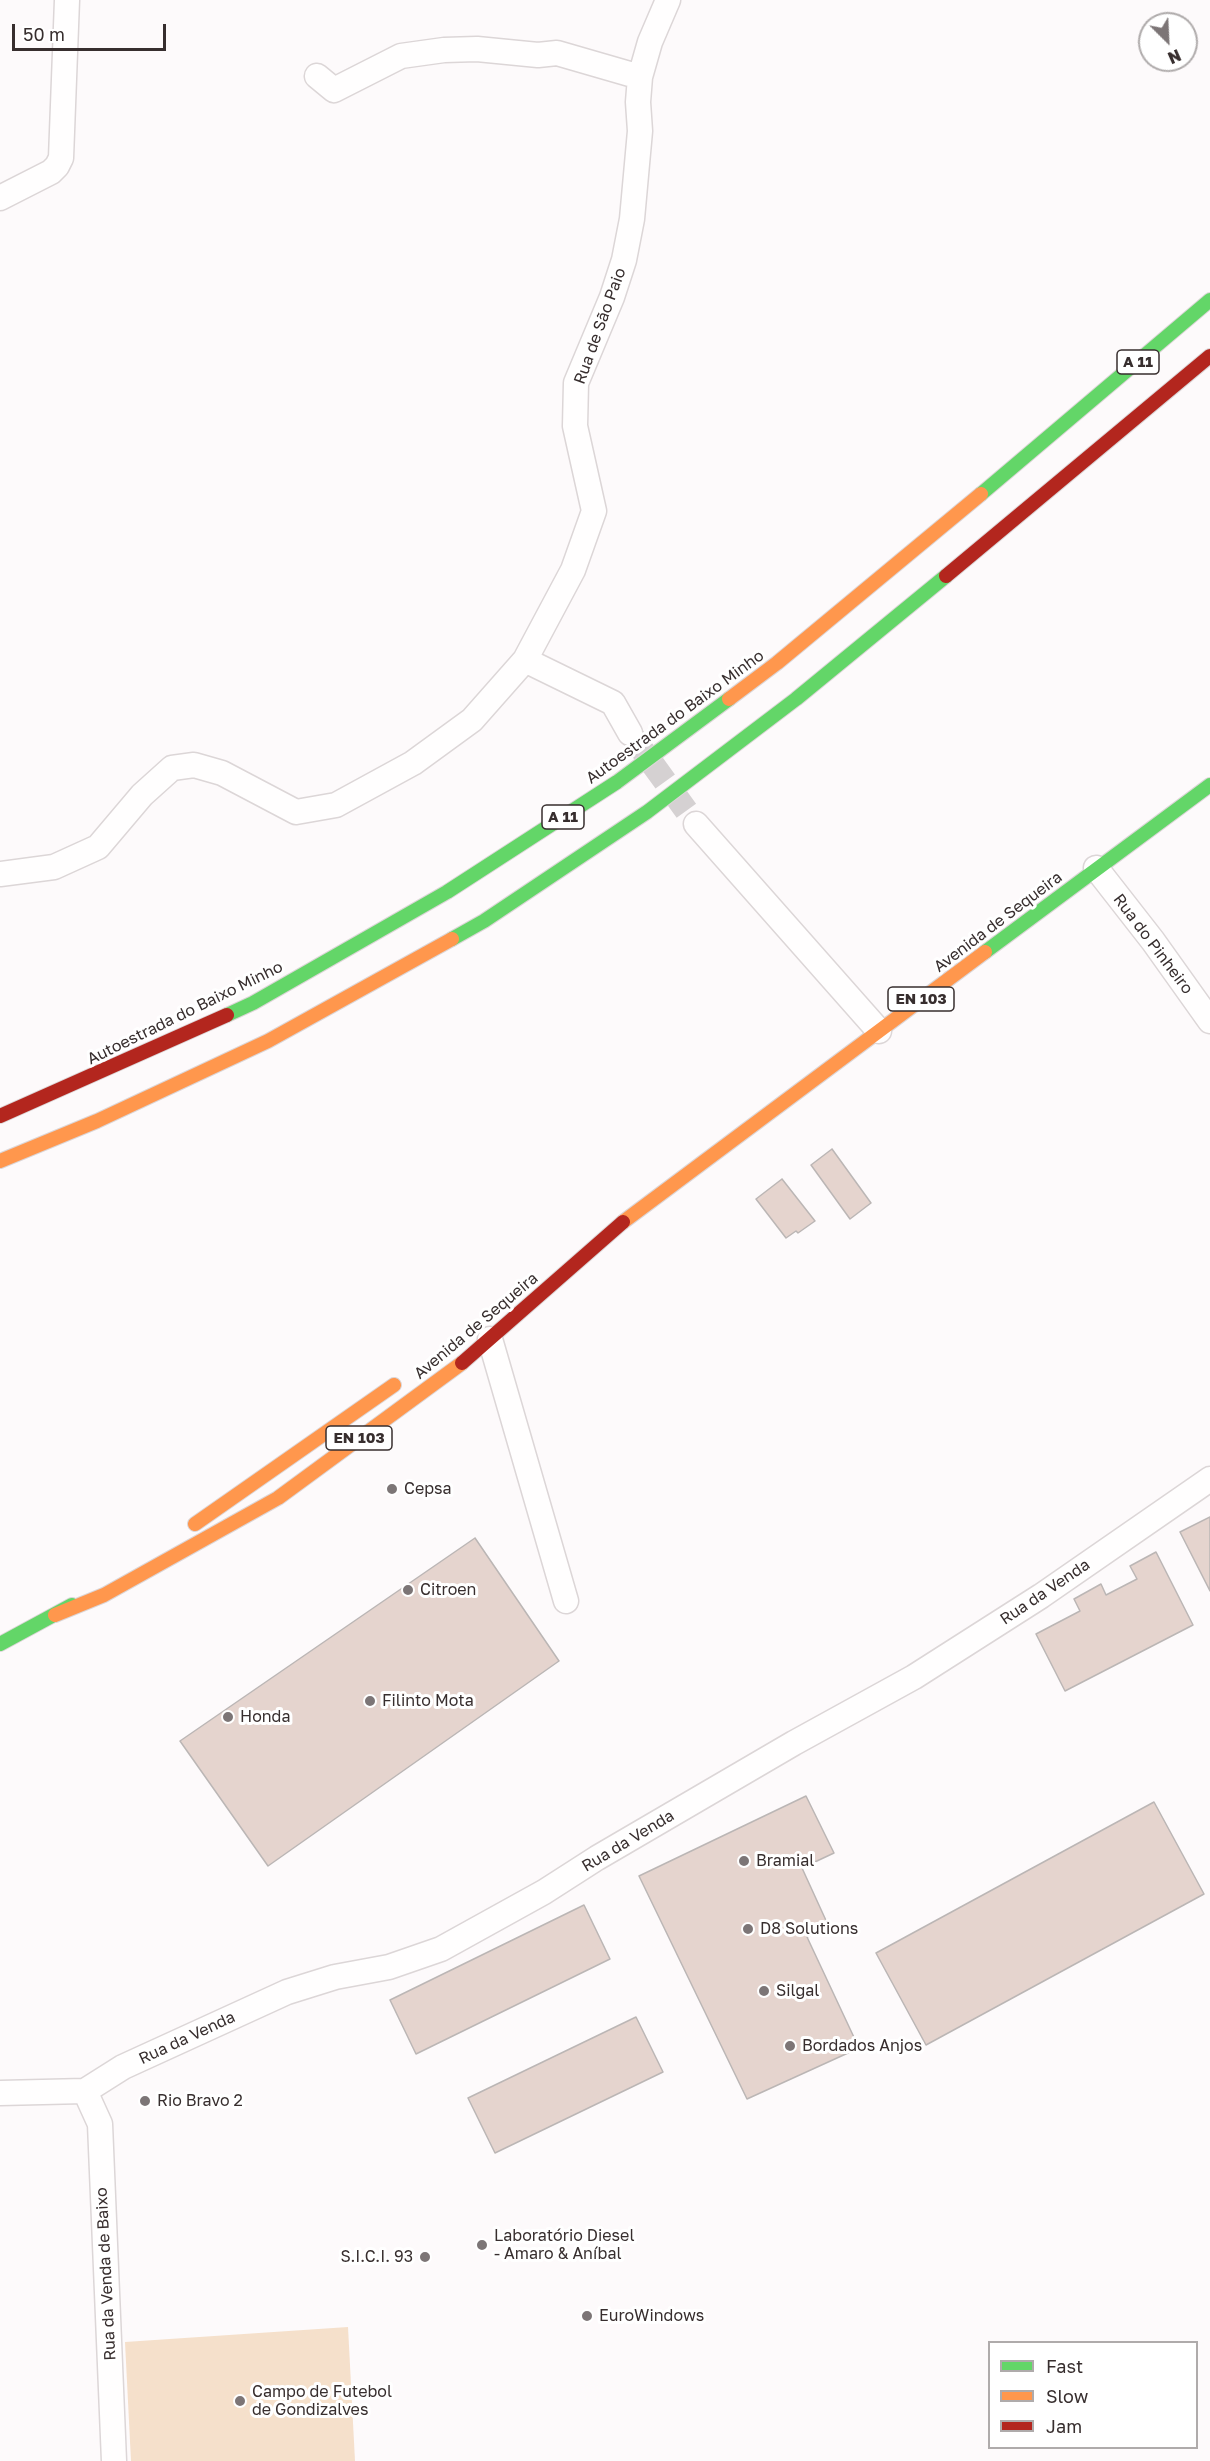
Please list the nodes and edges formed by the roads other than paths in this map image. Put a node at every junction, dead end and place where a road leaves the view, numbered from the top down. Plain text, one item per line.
1 (67, 0) edge
2 (668, 0) edge
3 (317, 76) dead end
4 (640, 77) junction
5 (0, 198) edge
6 (1210, 300) edge
7 (1210, 356) edge
8 (525, 660) junction
9 (630, 733) tunnel mouth
10 (1210, 785) edge
11 (696, 824) tunnel mouth
12 (1096, 868) junction
13 (0, 874) edge
14 (1210, 1021) edge
15 (879, 1031) junction
16 (0, 1116) edge
17 (0, 1161) edge
18 (632, 1214) junction
19 (545, 1272) dead end
20 (490, 1339) junction
21 (407, 1376) dead end
22 (1210, 1479) edge
23 (188, 1529) dead end
24 (160, 1548) dead end
25 (566, 1601) dead end
26 (55, 1615) junction
27 (0, 1644) edge
28 (85, 2091) junction
29 (0, 2093) edge
30 (114, 2461) edge

1 - 5 street
2 - 4 street, Rua de São Paio
3 - 4 street
4 - 8 street, Rua de São Paio
6 - 16 main road, Autoestrada do Baixo Minho / A 11
7 - 17 main road, A 11
8 - 9 street
8 - 13 street, Rua de São Paio
10 - 12 main road, Avenida de Sequeira / EN 103
11 - 15 street
12 - 14 street, Rua do Pinheiro
12 - 15 main road, Avenida de Sequeira / EN 103
15 - 18 main road, Avenida de Sequeira / EN 103
18 - 19 main road, Avenida de Sequeira / EN 103
18 - 20 main road, Avenida de Sequeira / EN 103
20 - 25 street
20 - 26 main road, Avenida de Sequeira / EN 103
21 - 23 main road, Avenida de Sequeira / EN 103
22 - 28 street, Rua da Venda
24 - 26 main road, Avenida de Sequeira / EN 103
26 - 27 main road, Avenida de Sequeira / EN 103
28 - 29 street
28 - 30 street, Rua da Venda de Baixo

